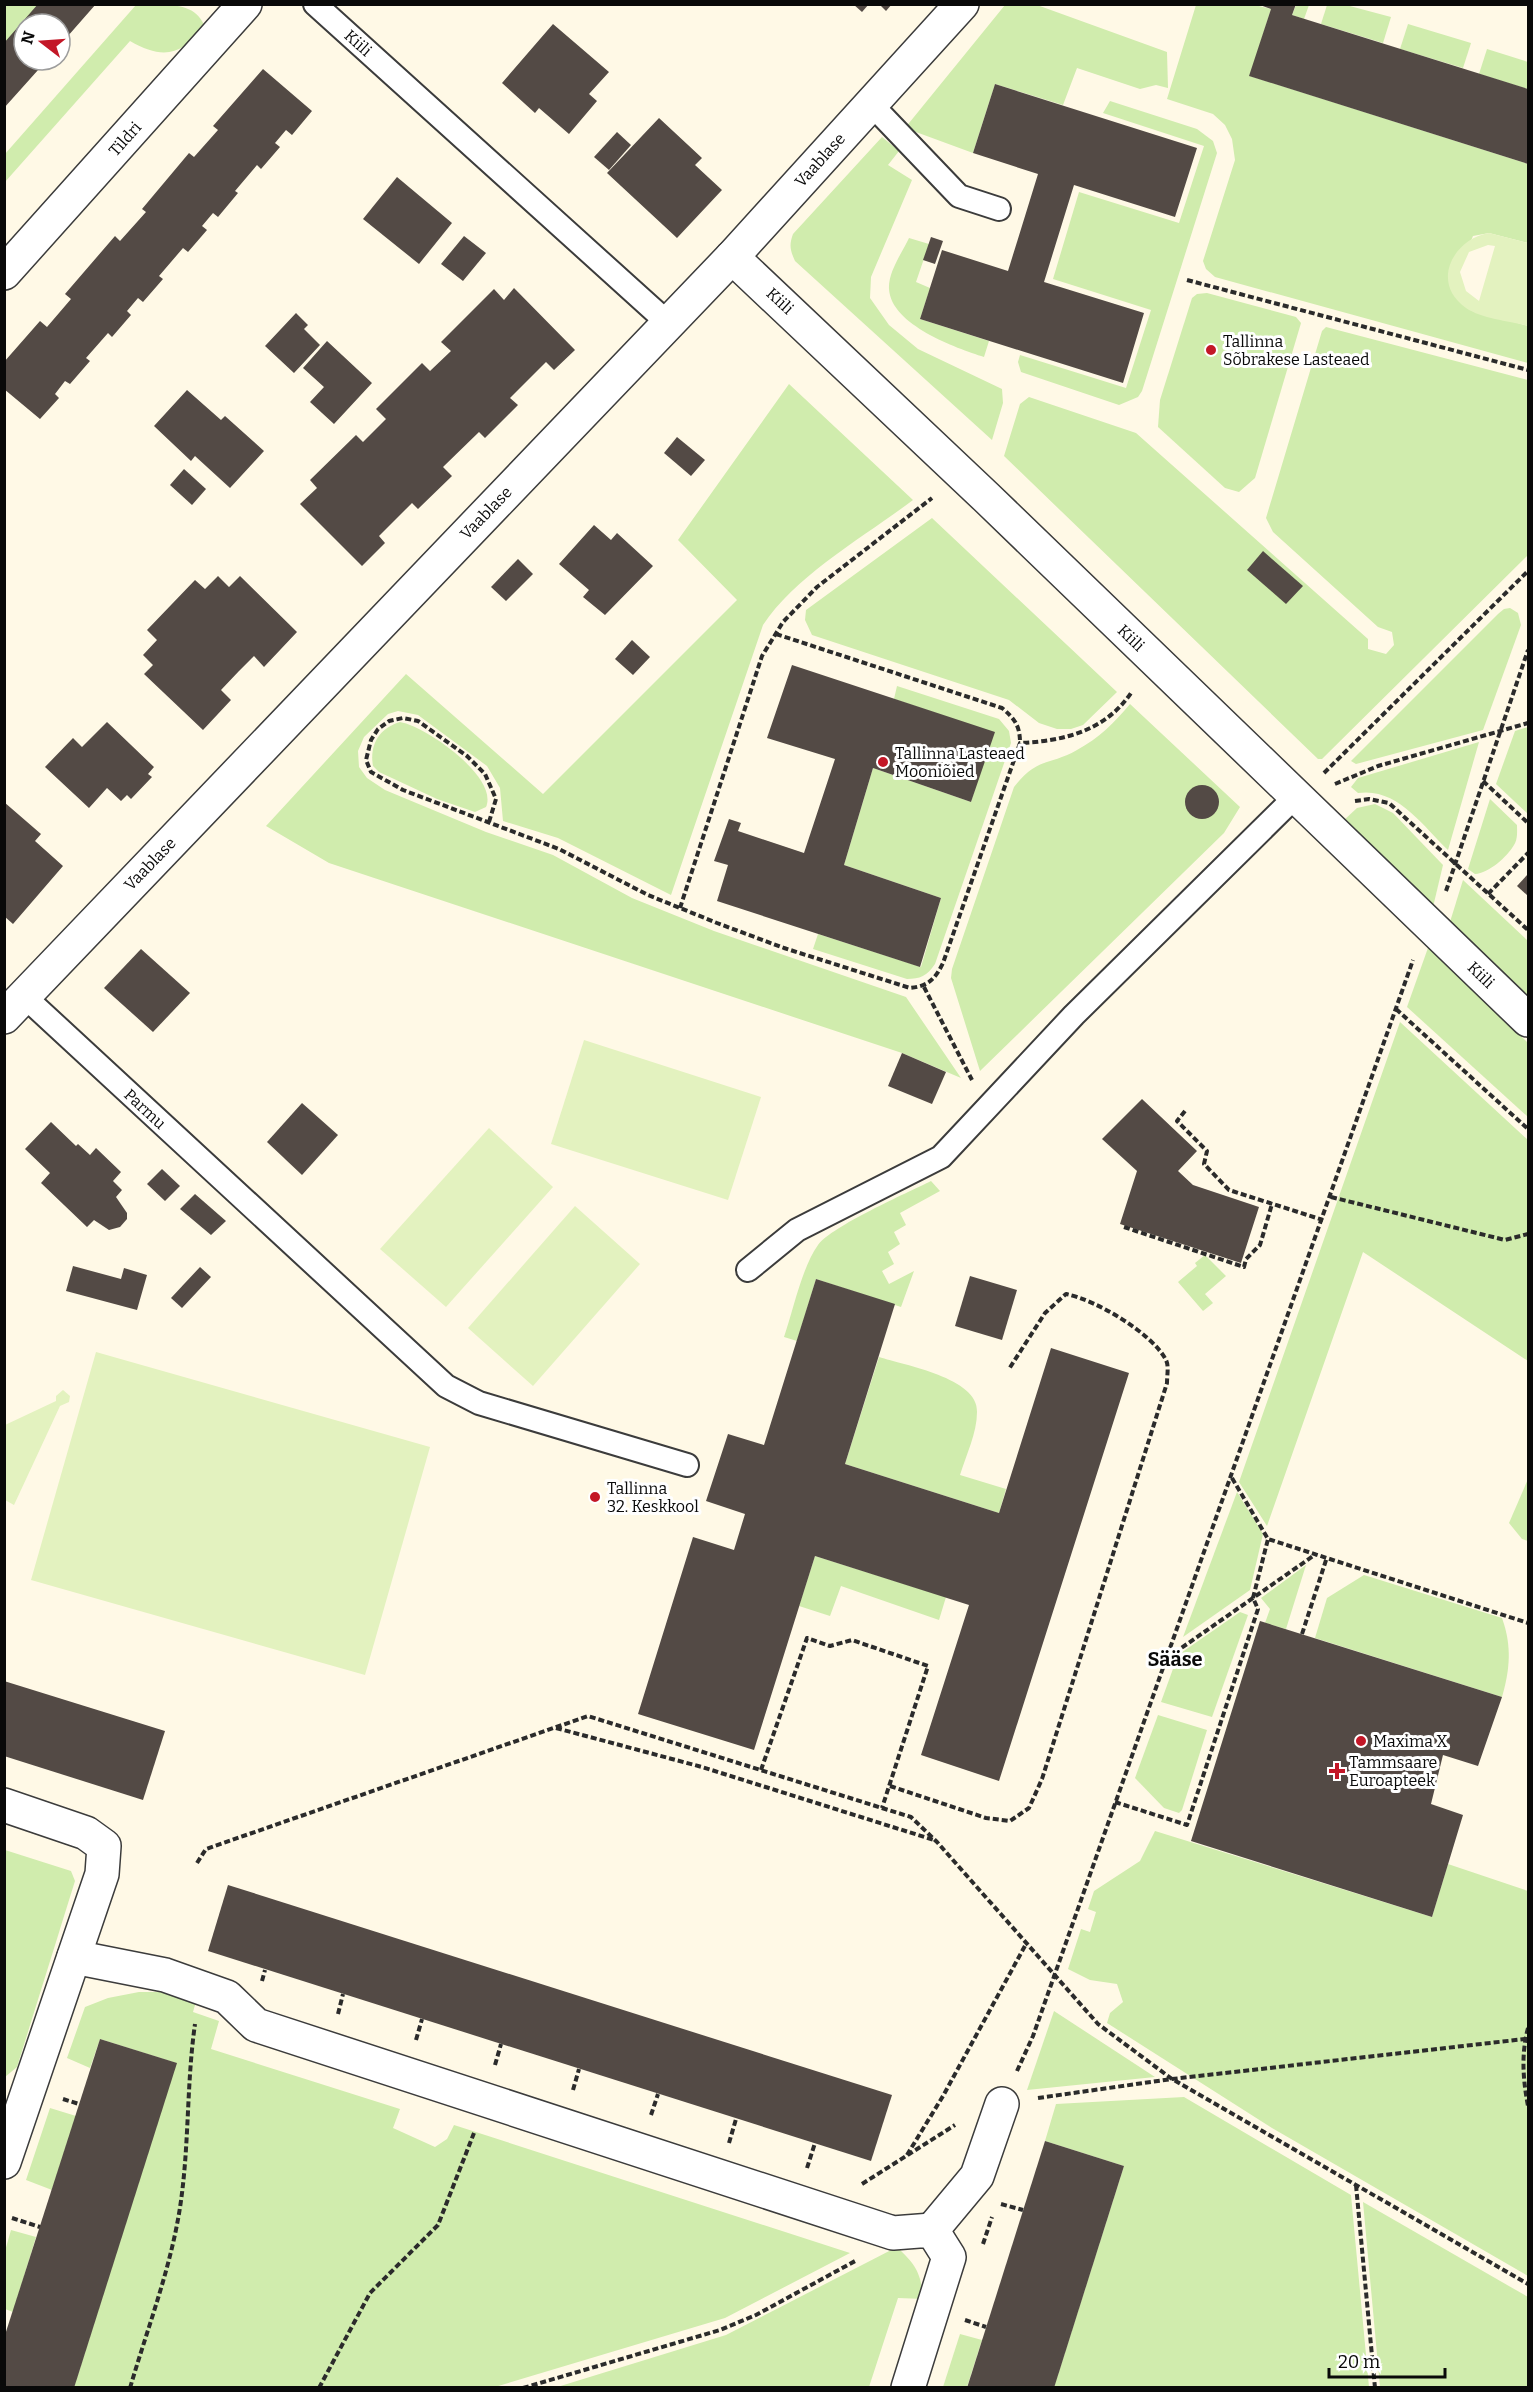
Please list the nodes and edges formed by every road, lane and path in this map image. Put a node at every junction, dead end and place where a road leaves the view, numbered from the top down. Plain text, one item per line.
1 (245, 4) edge
2 (315, 4) edge
3 (962, 4) edge
4 (871, 104) junction
5 (999, 208) dead end
6 (732, 257) junction
7 (4, 273) edge
8 (1187, 280) dead end
9 (668, 323) junction
10 (1528, 370) edge
11 (932, 498) dead end
12 (1528, 571) edge
13 (776, 634) junction
14 (1528, 650) edge
15 (1131, 693) dead end
16 (1528, 723) edge
17 (1498, 732) junction
18 (1020, 743) junction
19 (1483, 781) junction
20 (1307, 787) junction
21 (1327, 787) dead end
22 (1348, 800) dead end
23 (489, 822) junction
24 (1528, 823) edge
25 (1528, 853) edge
26 (1455, 864) junction
27 (1445, 894) dead end
28 (1488, 894) junction
29 (680, 908) junction
30 (1528, 930) edge
31 (1414, 956) dead end
32 (924, 987) junction
33 (14, 1006) edge
34 (1396, 1009) junction
35 (1528, 1020) edge
36 (994, 1100) junction
37 (1185, 1111) dead end
38 (1528, 1129) edge
39 (1331, 1197) junction
40 (1272, 1204) junction
41 (1323, 1220) junction
42 (1124, 1227) dead end
43 (1528, 1234) edge
44 (748, 1270) dead end
45 (1009, 1369) dead end
46 (687, 1464) dead end
47 (1231, 1478) junction
48 (1268, 1539) junction
49 (1316, 1554) junction
50 (1327, 1557) junction
51 (1253, 1598) junction
52 (1528, 1623) edge
53 (1302, 1634) dead end
54 (1166, 1658) junction
55 (555, 1728) junction
56 (761, 1770) junction
57 (890, 1786) junction
58 (1115, 1802) junction
59 (4, 1805) edge
60 (882, 1808) junction
61 (938, 1842) junction
62 (197, 1863) dead end
63 (1026, 1944) junction
64 (74, 1957) junction
65 (1054, 1976) junction
66 (204, 1989) junction
67 (344, 1994) dead end
68 (422, 2019) dead end
69 (336, 2021) dead end
70 (1528, 2028) edge
71 (1525, 2039) junction
72 (501, 2044) dead end
73 (414, 2046) dead end
74 (579, 2069) dead end
75 (1172, 2079) junction
76 (490, 2086) junction
77 (658, 2094) dead end
78 (571, 2097) dead end
79 (1002, 2104) junction
80 (1528, 2106) edge
81 (736, 2119) dead end
82 (650, 2122) dead end
83 (815, 2143) dead end
84 (728, 2147) dead end
85 (906, 2157) junction
86 (4, 2162) edge
87 (806, 2172) dead end
88 (1356, 2185) junction
89 (857, 2188) dead end
90 (997, 2203) dead end
91 (1023, 2210) dead end
92 (12, 2218) dead end
93 (40, 2227) dead end
94 (932, 2230) junction
95 (893, 2233) junction
96 (1528, 2284) edge
97 (959, 2318) dead end
98 (986, 2327) dead end
99 (129, 2388) edge
100 (320, 2388) edge
101 (523, 2388) edge
102 (908, 2388) edge
103 (1374, 2388) edge

1 - 7 street, Tildri
2 - 9 lane, Kiili
3 - 4 street, Vaablase
4 - 5 lane
4 - 6 street, Vaablase
6 - 9 street, Vaablase
6 - 20 street, Kiili
8 - 10 path
9 - 33 street, Vaablase
11 - 13 path
12 - 20 path
13 - 18 path
13 - 29 path
14 - 17 path
15 - 18 path
16 - 17 path
17 - 19 path
17 - 21 path
18 - 32 path
19 - 24 path
19 - 26 path
20 - 35 street, Kiili
20 - 36 lane
22 - 26 path
23 - 23 path
23 - 29 path
25 - 28 path
26 - 27 path
26 - 28 path
28 - 30 path
29 - 32 path
31 - 34 path
32 - 36 path
33 - 46 lane, Parmu
34 - 38 path
34 - 39 path
36 - 44 lane
37 - 40 path
39 - 41 path
39 - 43 path
40 - 41 path
40 - 42 path
41 - 47 path
45 - 57 path
47 - 48 path
47 - 54 path
48 - 49 path
48 - 51 path
49 - 50 path
49 - 51 path
50 - 52 path
50 - 53 path
51 - 54 path
51 - 58 path
54 - 58 path
55 - 56 path
55 - 61 path
55 - 62 path
56 - 57 path
56 - 60 path
57 - 60 path
58 - 65 path
59 - 64 street
60 - 61 path
61 - 63 path
63 - 65 path
63 - 85 path
64 - 66 street
64 - 86 street
65 - 75 path
65 - 79 path
66 - 76 street
66 - 99 path
67 - 69 path
68 - 73 path
70 - 71 path
71 - 75 path
71 - 80 path
72 - 76 path
74 - 78 path
75 - 79 path
75 - 88 path
76 - 95 street
76 - 100 path
77 - 82 path
79 - 85 path
79 - 94 street
81 - 84 path
83 - 87 path
85 - 89 path
88 - 96 path
88 - 103 path
90 - 91 path
92 - 93 path
94 - 95 street
94 - 102 street
95 - 101 path
97 - 98 path

